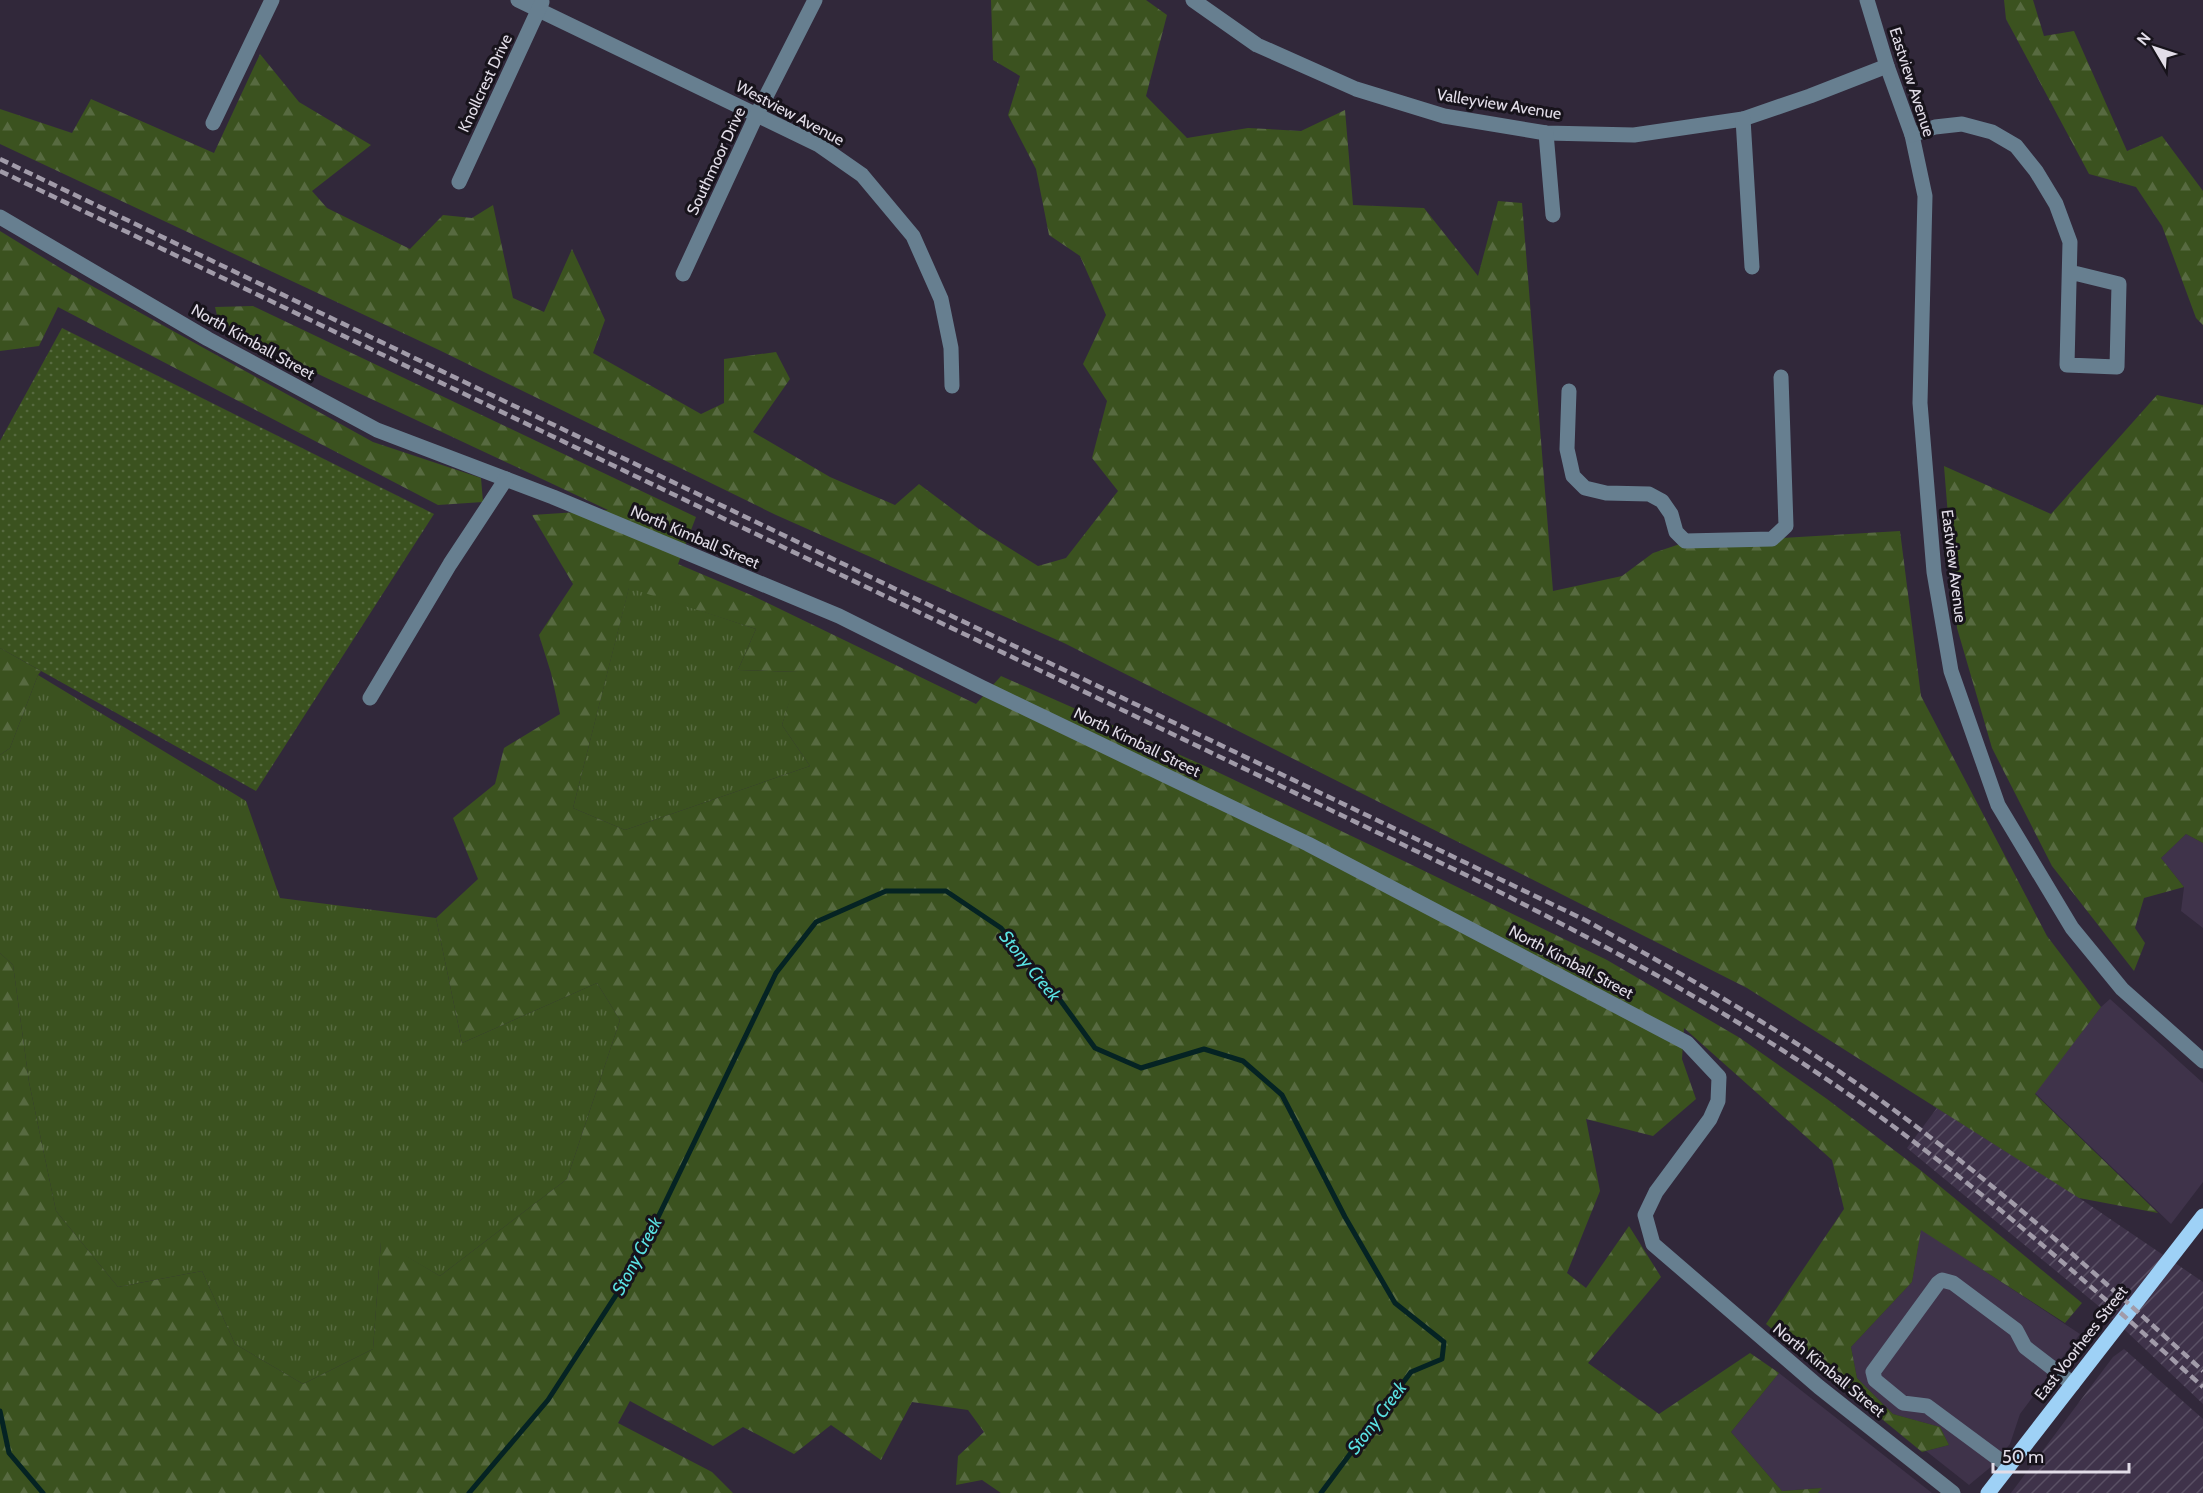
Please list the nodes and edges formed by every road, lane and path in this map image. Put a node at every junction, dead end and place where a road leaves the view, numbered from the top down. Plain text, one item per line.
1 (272, 0) edge
2 (518, 0) edge
3 (815, 0) edge
4 (1193, 0) edge
5 (1868, 0) edge
6 (541, 5) edge
7 (1887, 66) junction
8 (758, 114) junction
9 (1743, 119) junction
10 (213, 123) dead end
11 (1546, 133) junction
12 (1912, 135) junction
13 (459, 182) dead end
14 (1553, 215) dead end
15 (0, 217) edge
16 (1752, 267) dead end
17 (2070, 272) junction
18 (683, 274) dead end
19 (1781, 377) dead end
20 (952, 386) dead end
21 (1569, 391) dead end
22 (506, 479) junction
23 (370, 698) dead end
24 (2203, 1061) edge
25 (2200, 1226) edge
26 (2073, 1384) junction
27 (2008, 1466) junction
28 (1953, 1493) edge
29 (1988, 1493) edge

1 - 10 street
2 - 6 street, Westview Avenue
3 - 8 street, Southmoor Drive
4 - 11 street, Valleyview Avenue
5 - 7 street, Eastview Avenue
6 - 8 street, Westview Avenue
6 - 13 street, Knollcrest Drive
7 - 9 street, Valleyview Avenue
7 - 12 street, Eastview Avenue
8 - 18 street, Southmoor Drive
8 - 20 street, Westview Avenue
9 - 11 street, Valleyview Avenue
9 - 16 street
11 - 14 street
12 - 17 street
12 - 24 street, Eastview Avenue
15 - 22 street, North Kimball Street
17 - 17 street
19 - 21 street
22 - 23 street
22 - 28 street, North Kimball Street
25 - 26 main road, East Voorhees Street
26 - 27 main road, East Voorhees Street
26 - 27 street
27 - 29 main road, East Voorhees Street

